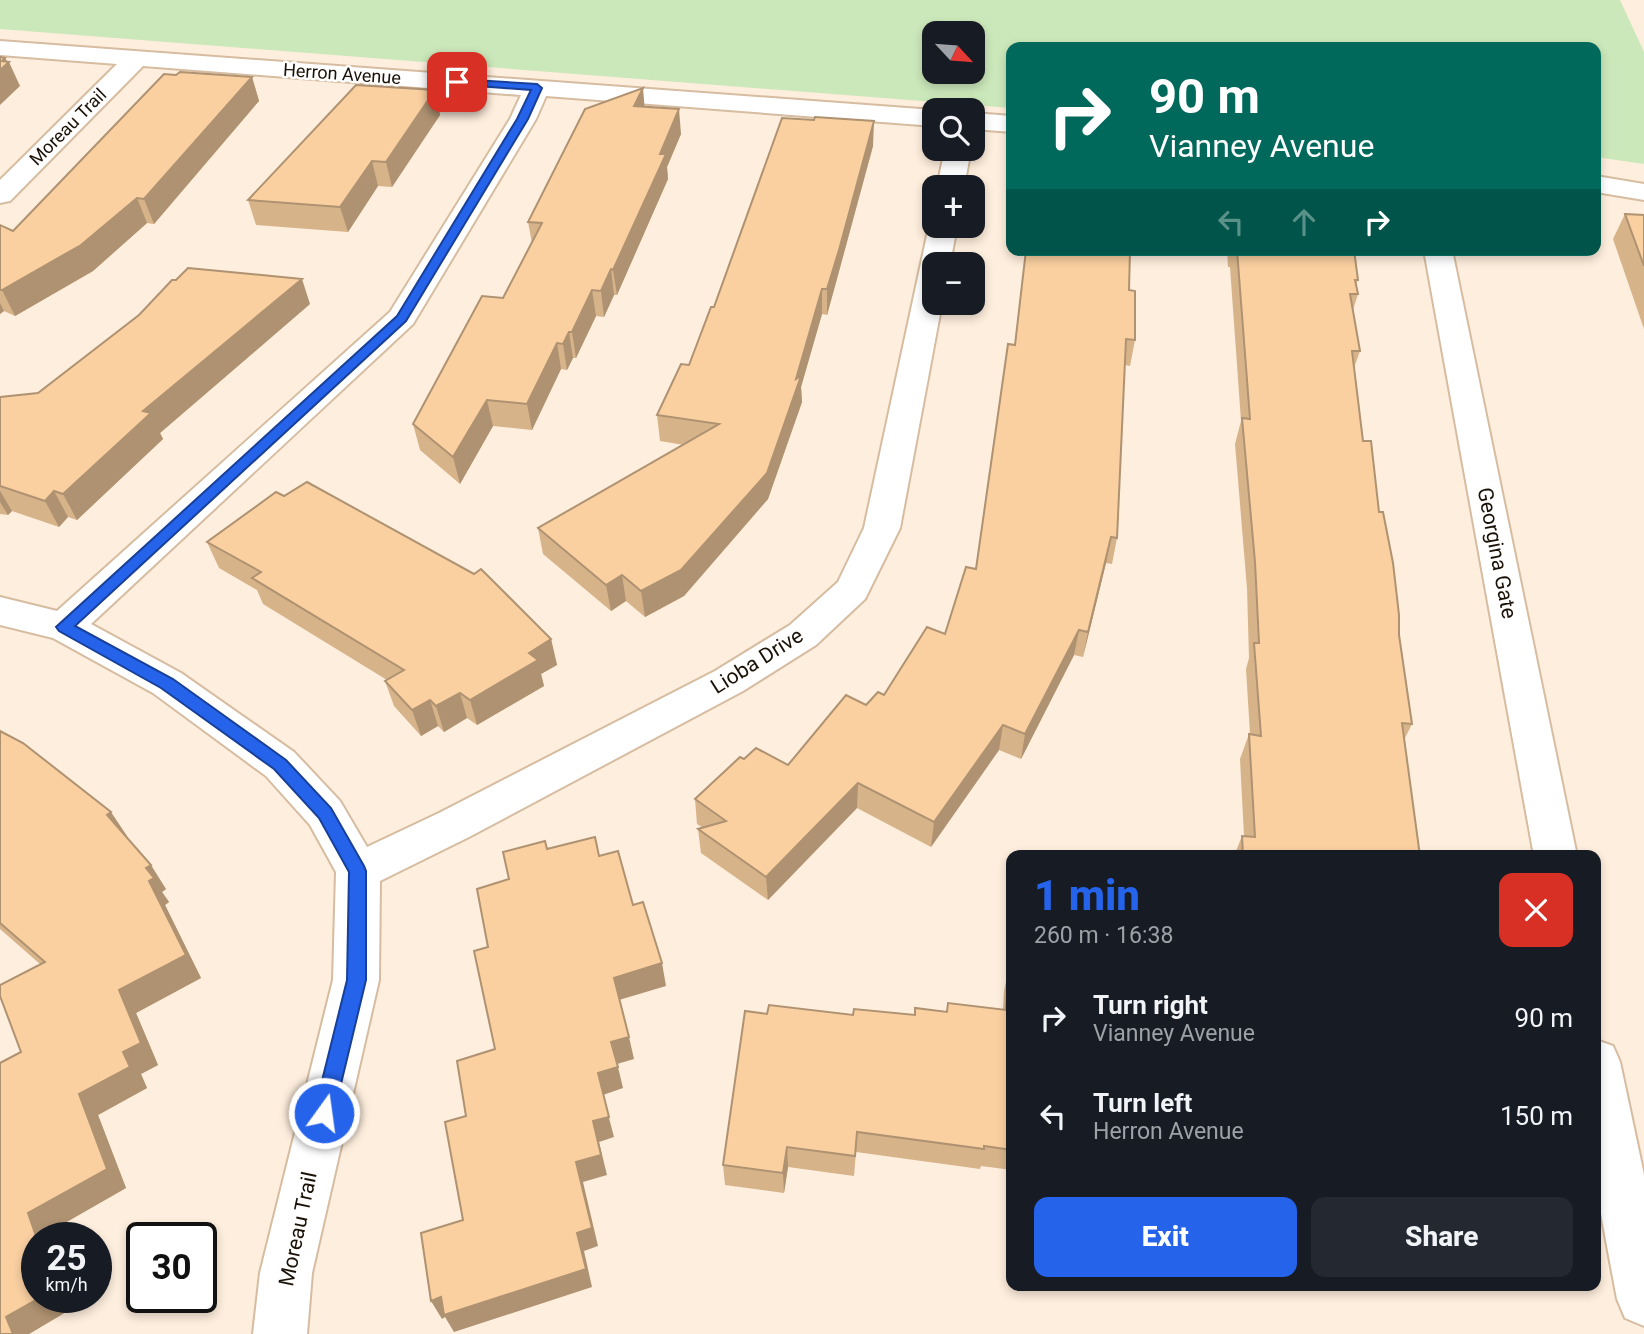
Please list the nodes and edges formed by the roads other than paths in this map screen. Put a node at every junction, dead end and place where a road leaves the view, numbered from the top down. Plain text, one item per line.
1 (0, 48) edge
2 (136, 59) junction
3 (537, 88) junction
4 (922, 117) edge
5 (985, 122) edge
6 (1006, 124) edge
7 (1601, 185) edge
8 (1644, 192) edge
9 (0, 195) edge
10 (1439, 256) edge
11 (925, 315) edge
12 (0, 611) edge
13 (64, 627) junction
14 (1555, 850) edge
15 (358, 871) junction
16 (1601, 1087) edge
17 (1644, 1299) edge
18 (280, 1334) edge

1 - 2 street, Herron Avenue
2 - 3 street, Herron Avenue
2 - 9 street, Moreau Trail
3 - 4 street, Herron Avenue
3 - 13 street
5 - 6 street
7 - 8 street
10 - 14 street, Georgina Gate
11 - 15 street, Lioba Drive
12 - 13 street
13 - 15 street
15 - 18 street, Moreau Trail
16 - 17 street

